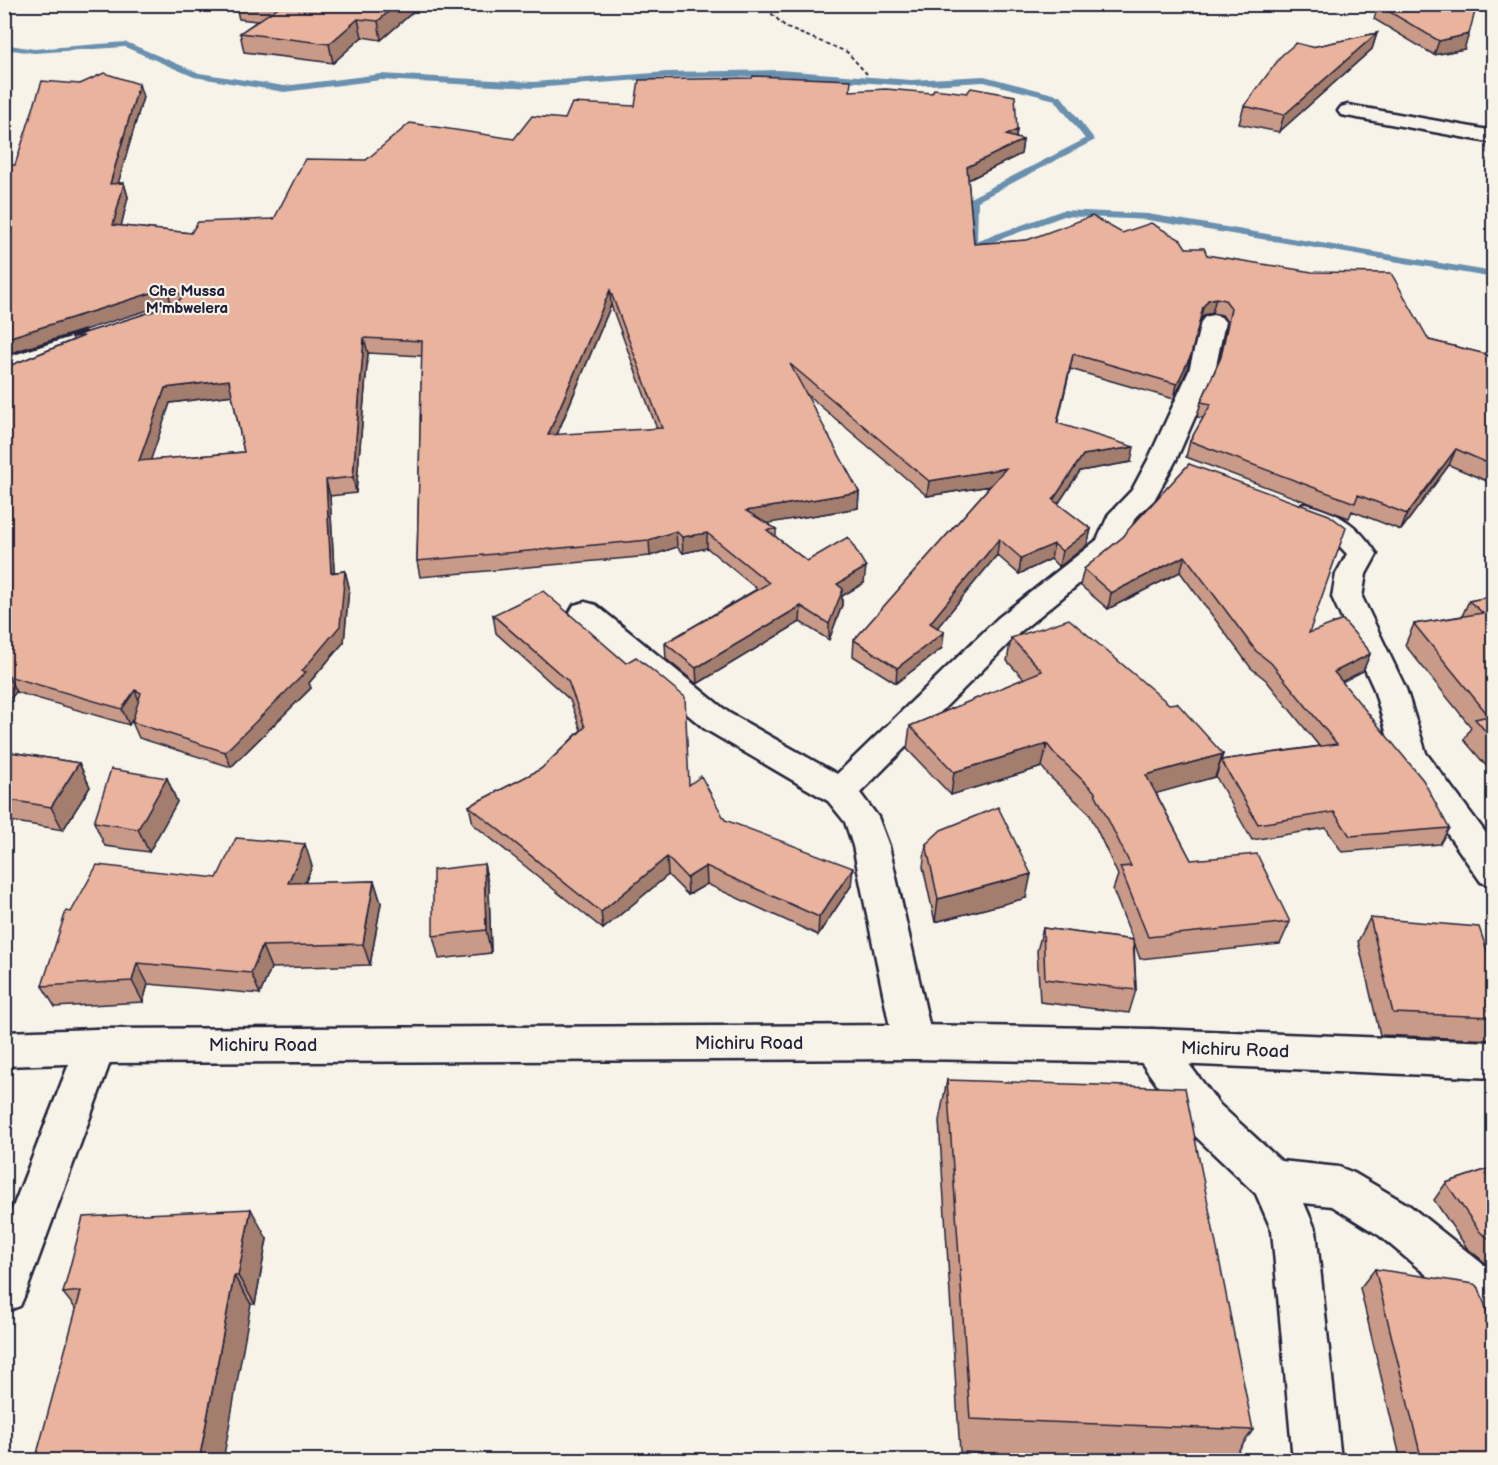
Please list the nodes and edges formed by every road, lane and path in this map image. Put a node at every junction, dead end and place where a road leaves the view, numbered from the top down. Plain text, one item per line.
1 (761, 4) edge
2 (867, 74) dead end
3 (1348, 111) dead end
4 (1494, 137) edge
5 (1214, 322) dead end
6 (103, 334) edge
7 (4, 366) edge
8 (1162, 460) junction
9 (1192, 471) edge
10 (1282, 505) edge
11 (585, 612) dead end
12 (840, 792) junction
13 (1494, 872) edge
14 (913, 1042) junction
15 (96, 1046) junction
16 (1152, 1046) junction
17 (4, 1049) edge
18 (1494, 1060) edge
19 (1271, 1180) junction
20 (4, 1290) edge
21 (1494, 1302) edge
22 (1317, 1461) edge

1 - 2 path
3 - 4 street
5 - 8 street
6 - 7 street
8 - 9 street
8 - 12 street
10 - 13 street
11 - 12 street
12 - 14 street
14 - 15 street, Michiru Road
14 - 16 street, Michiru Road
15 - 17 street, Michiru Road
15 - 20 street
16 - 18 street, Michiru Road
16 - 19 street
19 - 21 street
19 - 22 street

